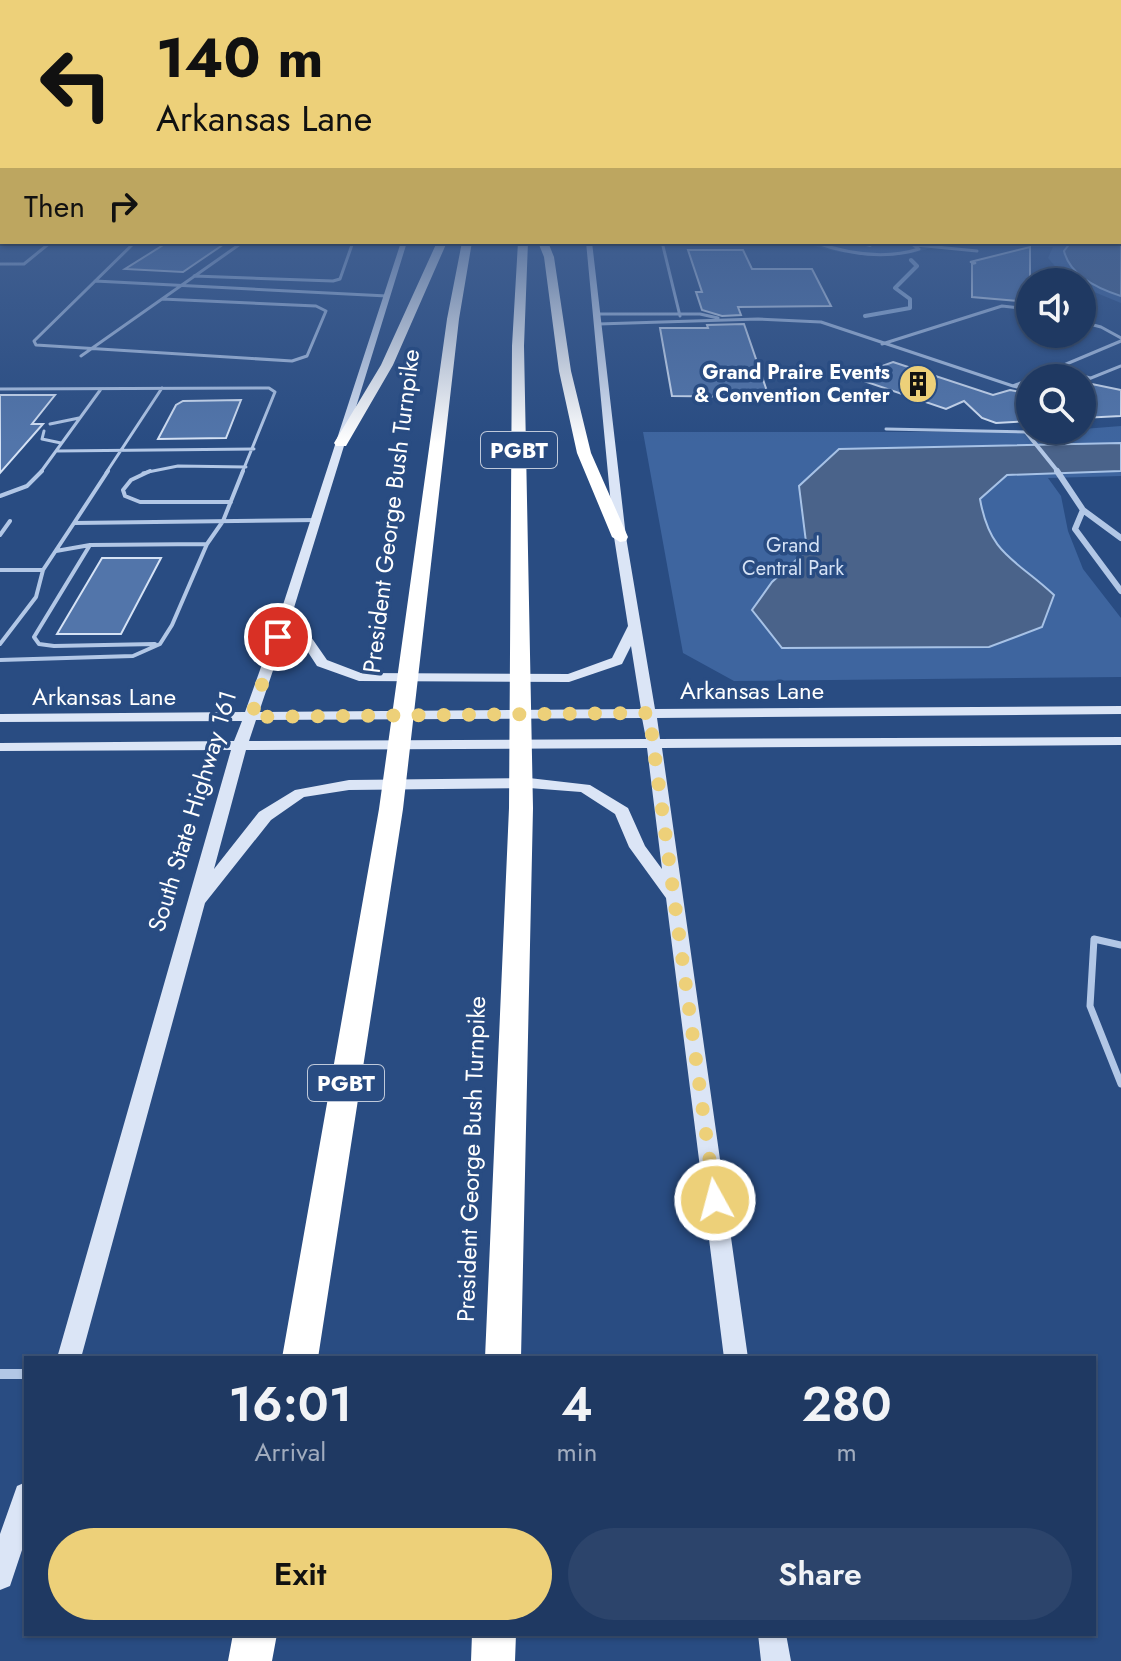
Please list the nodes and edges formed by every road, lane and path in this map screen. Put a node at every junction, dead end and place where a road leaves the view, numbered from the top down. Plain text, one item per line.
1 (86, 289) edge
2 (176, 289) edge
3 (247, 289) edge
4 (389, 289) edge
5 (421, 289) edge
6 (459, 289) edge
7 (521, 289) edge
8 (553, 289) edge
9 (594, 289) edge
10 (674, 289) edge
11 (387, 296) junction
12 (162, 299) junction
13 (1016, 308) edge
14 (680, 314) junction
15 (598, 319) junction
16 (721, 319) junction
17 (682, 323) junction
18 (1096, 326) edge
19 (1121, 339) edge
20 (882, 344) junction
21 (91, 349) junction
22 (81, 356) dead end
23 (1066, 364) edge
24 (1121, 366) edge
25 (1096, 376) edge
26 (1016, 385) edge
27 (1013, 386) junction
28 (1016, 387) edge
29 (162, 388) junction
30 (0, 389) edge
31 (101, 389) junction
32 (79, 418) junction
33 (50, 424) dead end
34 (886, 429) dead end
35 (44, 431) dead end
36 (1016, 432) edge
37 (61, 443) junction
38 (341, 443) junction
39 (1036, 444) edge
40 (254, 449) junction
41 (121, 450) junction
42 (56, 451) junction
43 (246, 467) junction
44 (0, 496) edge
45 (231, 502) junction
46 (1083, 510) junction
47 (316, 520) junction
48 (223, 521) junction
49 (0, 522) edge
50 (74, 523) junction
51 (0, 535) edge
52 (620, 537) junction
53 (1121, 538) edge
54 (207, 544) junction
55 (90, 545) junction
56 (56, 551) junction
57 (0, 570) edge
58 (43, 570) junction
59 (1121, 591) edge
60 (287, 611) junction
61 (635, 625) junction
62 (0, 644) edge
63 (160, 644) junction
64 (0, 660) edge
65 (1121, 710) edge
66 (649, 713) junction
67 (251, 717) junction
68 (0, 718) edge
69 (1121, 741) edge
70 (654, 745) junction
71 (240, 746) junction
72 (0, 747) edge
73 (673, 895) junction
74 (193, 906) junction
75 (1121, 945) edge
76 (1121, 1084) edge
77 (70, 1356) edge
78 (300, 1356) edge
79 (503, 1356) edge
80 (736, 1356) edge
81 (0, 1374) edge
82 (24, 1374) edge
83 (24, 1501) edge
84 (0, 1576) edge
85 (255, 1636) edge
86 (494, 1636) edge
87 (772, 1636) edge
88 (250, 1661) edge
89 (493, 1661) edge
90 (776, 1661) edge

1 - 21 lane
2 - 12 lane
3 - 11 lane
4 - 11 main road, South State Highway 161
5 - 38 highway
6 - 78 highway, President George Bush Turnpike / PGBT
7 - 79 highway, President George Bush Turnpike / PGBT
8 - 52 highway
9 - 15 main road
10 - 14 lane
11 - 38 main road, South State Highway 161
12 - 21 lane
12 - 21 lane
13 - 20 lane
14 - 15 lane
14 - 16 lane
14 - 17 lane
15 - 17 lane
15 - 52 main road
16 - 17 lane
16 - 20 lane
18 - 19 lane
19 - 23 lane
20 - 27 lane
21 - 22 lane
24 - 25 lane
26 - 27 lane
27 - 28 lane
29 - 31 lane
29 - 40 lane
29 - 41 lane
30 - 31 lane
31 - 32 lane
32 - 33 lane
32 - 37 lane
34 - 36 lane
35 - 37 lane
37 - 42 lane
38 - 47 main road, South State Highway 161
39 - 46 street
40 - 41 lane
40 - 43 lane
41 - 42 lane
41 - 50 lane
42 - 44 lane
43 - 45 lane
43 - 45 lane
45 - 48 lane
46 - 53 street
46 - 59 street
47 - 48 lane
47 - 60 main road, South State Highway 161
48 - 50 lane
48 - 54 lane
49 - 51 lane
50 - 56 lane
52 - 61 main road
54 - 55 lane
54 - 63 lane
55 - 56 lane
55 - 63 lane
56 - 58 lane
57 - 58 lane
58 - 62 lane
60 - 61 main road
60 - 67 main road, South State Highway 161
61 - 66 main road
63 - 64 lane
65 - 66 main road, Arkansas Lane
66 - 67 main road, Arkansas Lane
66 - 70 main road
67 - 68 main road, Arkansas Lane
67 - 71 main road, South State Highway 161
69 - 70 main road, Arkansas Lane
70 - 71 main road, Arkansas Lane
70 - 73 main road
71 - 72 main road, Arkansas Lane
71 - 74 main road, South State Highway 161
73 - 74 main road
73 - 80 main road
74 - 77 main road, South State Highway 161
75 - 76 lane
81 - 82 lane
83 - 84 main road
85 - 88 highway
86 - 89 highway
87 - 90 main road

